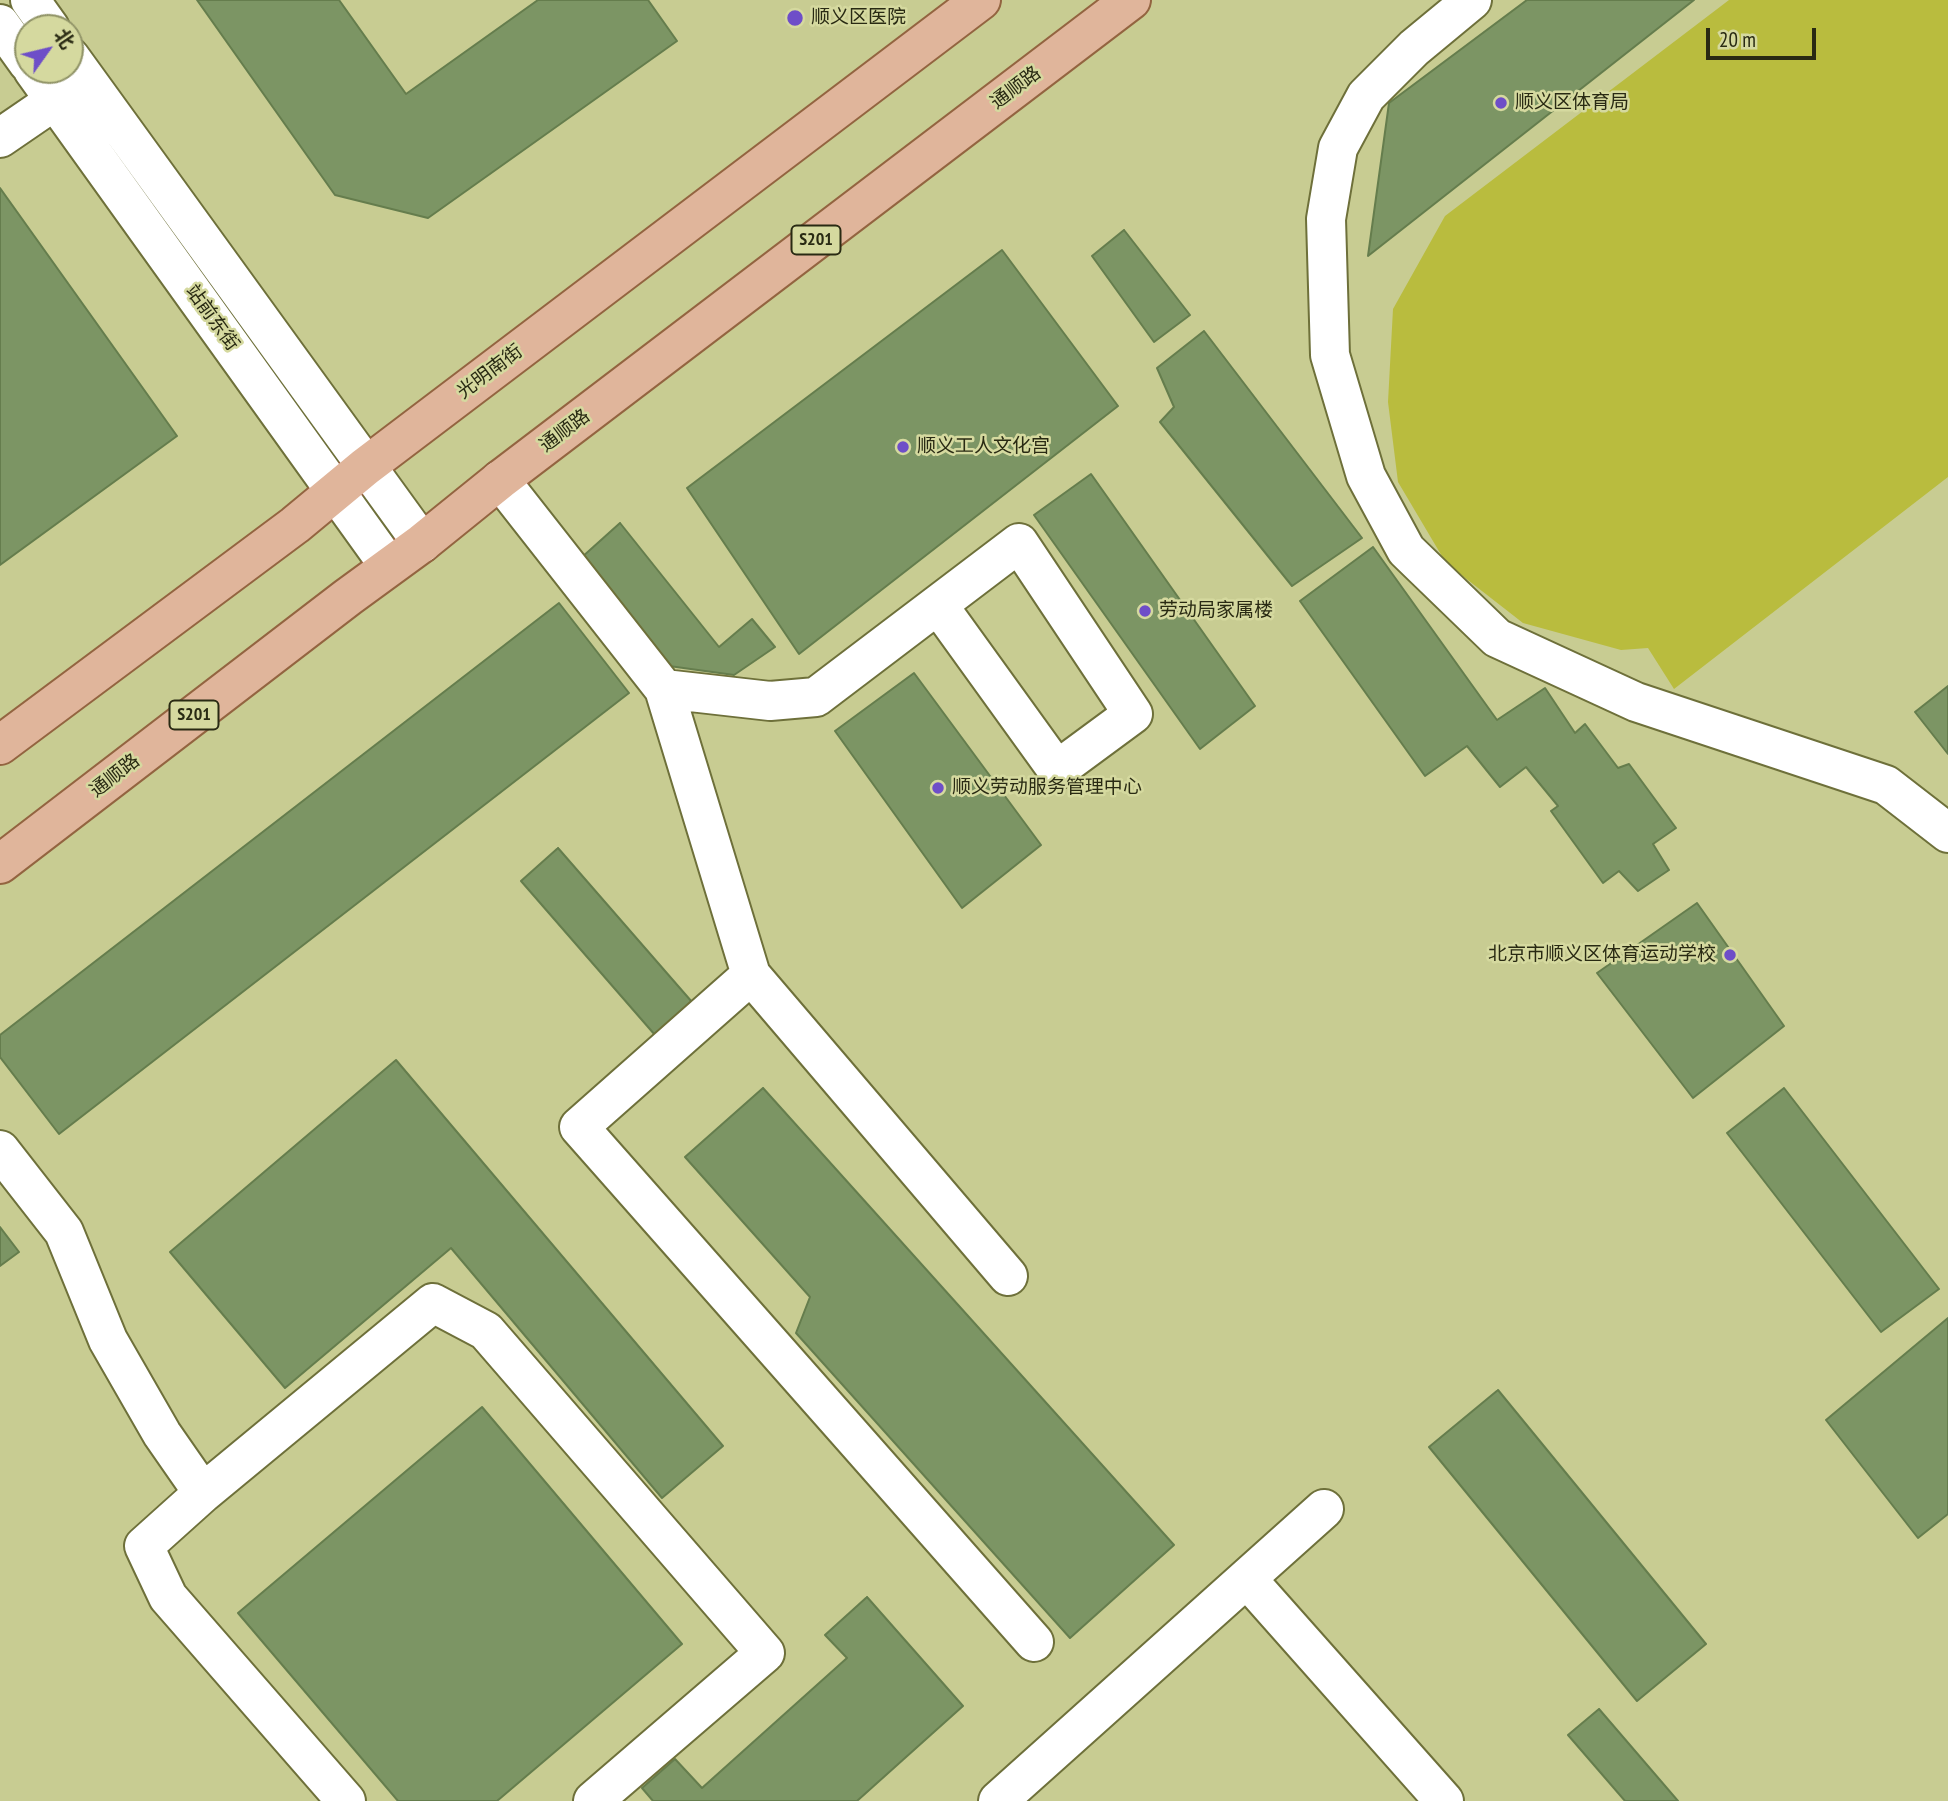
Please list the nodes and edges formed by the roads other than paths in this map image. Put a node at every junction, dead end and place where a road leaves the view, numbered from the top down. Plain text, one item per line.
1 (981, 0) edge
2 (1131, 0) edge
3 (1472, 0) edge
4 (0, 24) edge
5 (14, 44) edge
6 (84, 76) edge
7 (44, 85) edge
8 (0, 138) edge
9 (365, 467) junction
10 (500, 480) junction
11 (335, 492) junction
12 (422, 542) junction
13 (390, 566) junction
14 (938, 605) junction
15 (664, 689) junction
16 (0, 745) edge
17 (1948, 833) edge
18 (0, 864) edge
19 (751, 975) junction
20 (0, 1150) edge
21 (1008, 1276) dead end
22 (203, 1493) junction
23 (1324, 1508) dead end
24 (1247, 1579) junction
25 (1034, 1642) dead end
26 (346, 1801) edge
27 (593, 1801) edge
28 (998, 1801) edge
29 (1444, 1801) edge

1 - 9 main road, 光明南街
2 - 10 main road, 通顺路 / S201
3 - 17 street
4 - 5 street
6 - 9 street, 站前东街
7 - 8 street
7 - 11 street, 站前东街
9 - 11 main road, 光明南街
9 - 12 street, 站前东街
10 - 12 main road, 通顺路 / S201
10 - 15 street
11 - 13 street, 站前东街
11 - 16 main road, 光明南街
12 - 13 main road, 通顺路 / S201
13 - 18 main road, 通顺路 / S201
14 - 14 street
14 - 15 street
15 - 19 street
19 - 21 street
19 - 25 street
20 - 22 street
22 - 26 street
22 - 27 street
23 - 24 street
24 - 28 street
24 - 29 street

